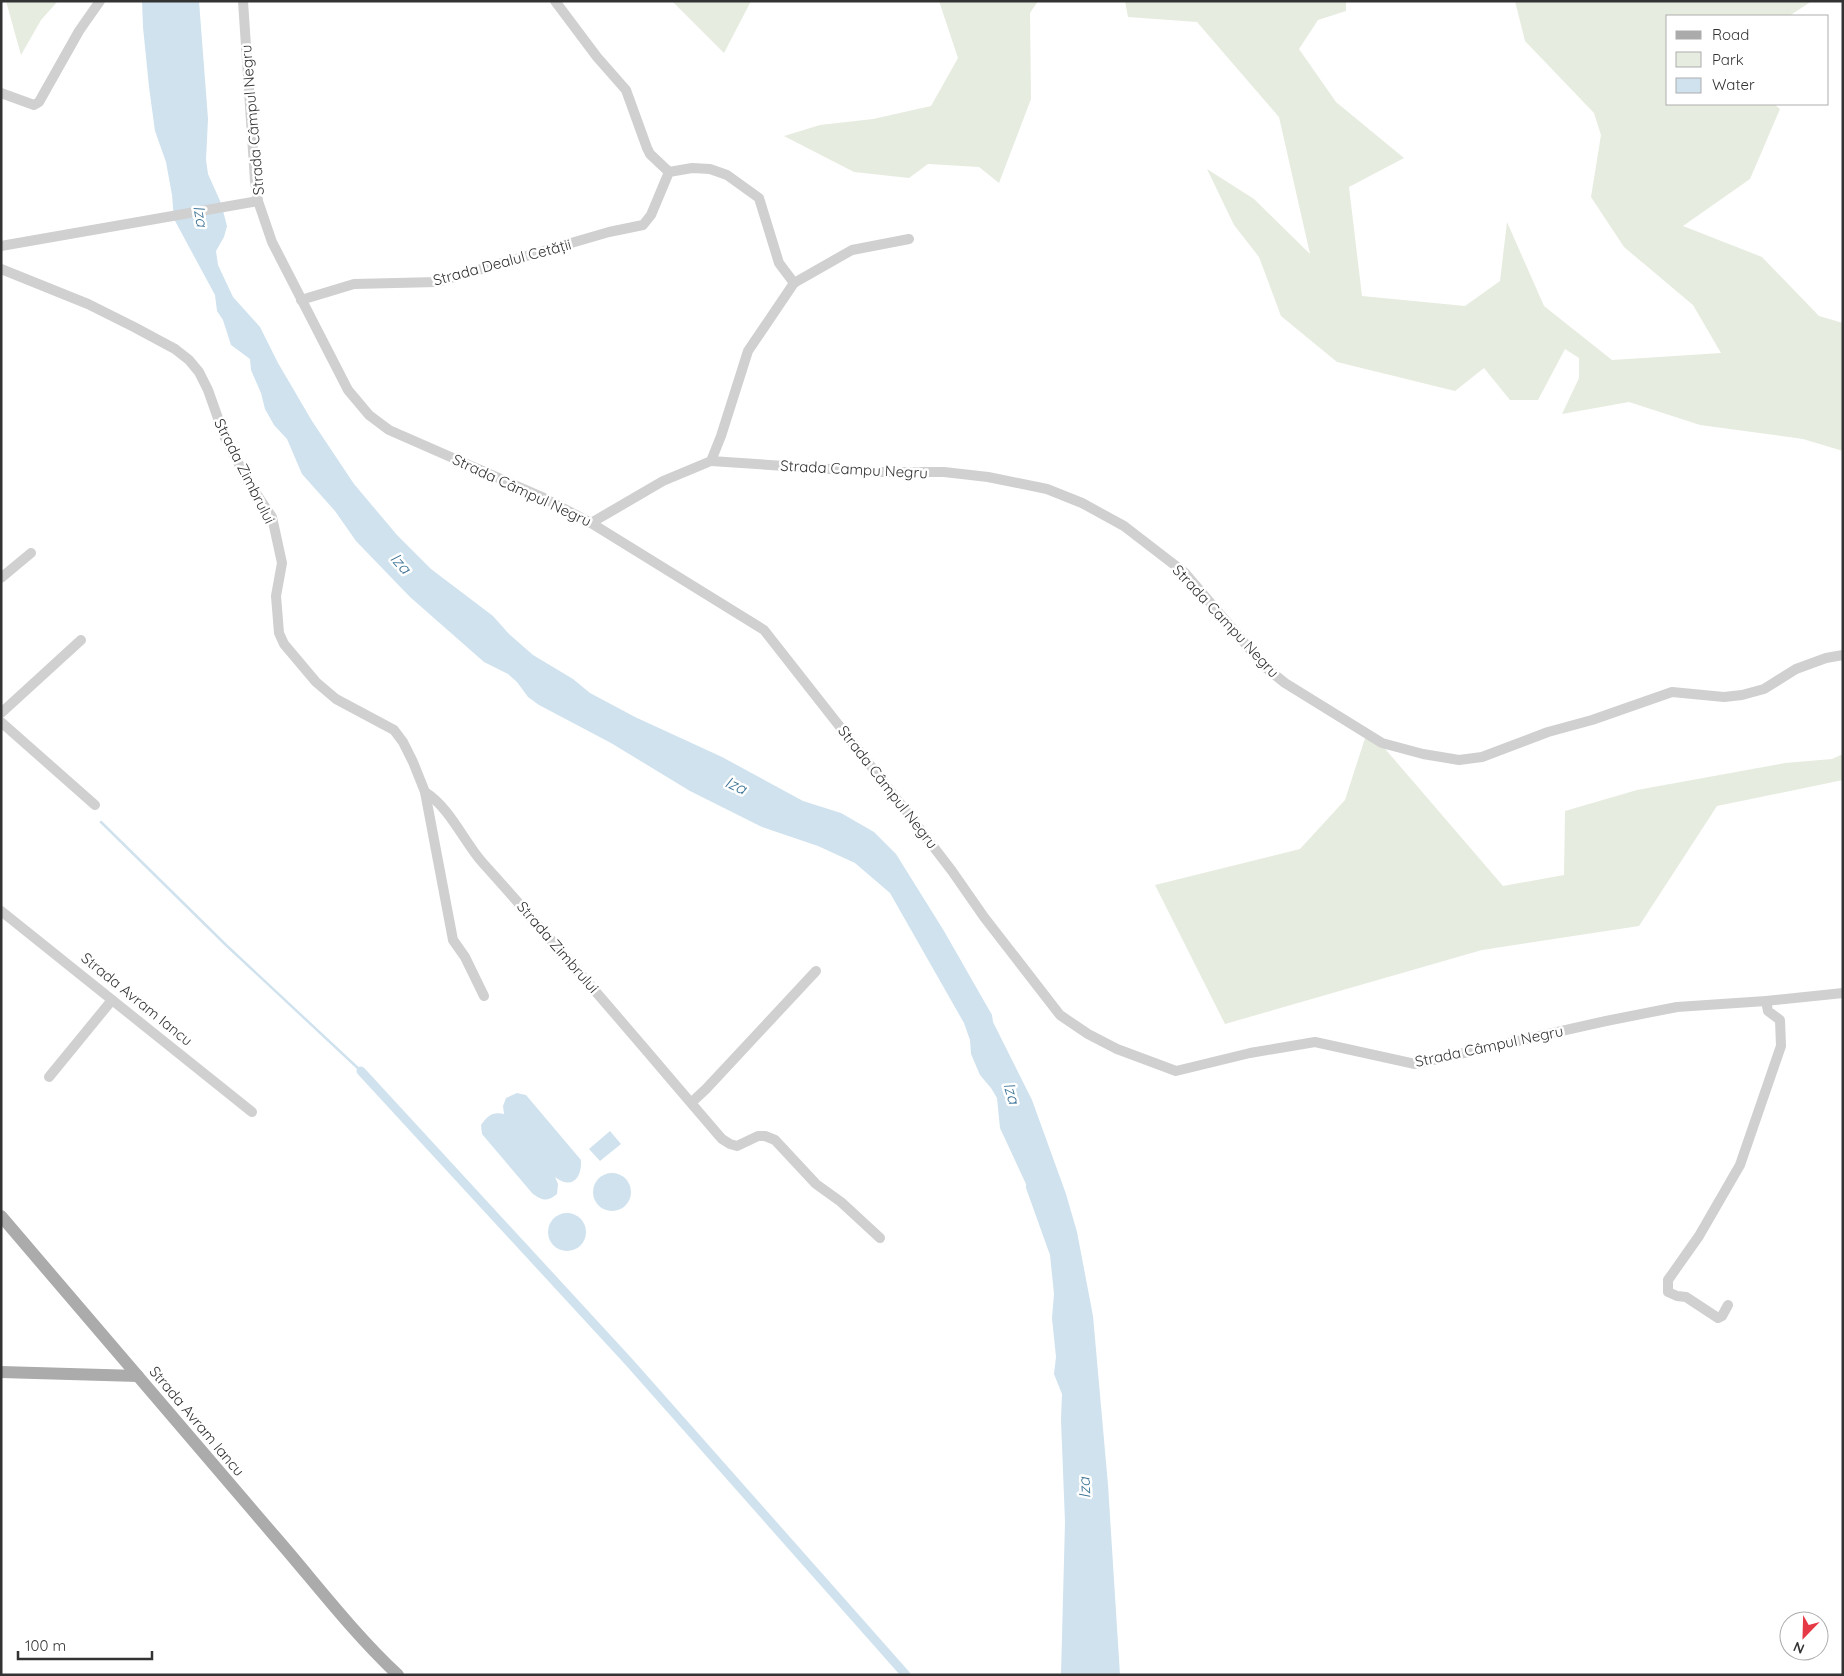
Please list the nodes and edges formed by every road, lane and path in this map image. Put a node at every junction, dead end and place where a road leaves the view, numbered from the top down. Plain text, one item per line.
1 (100, 1) edge
2 (243, 1) edge
3 (555, 1) edge
4 (1, 93) edge
5 (669, 172) junction
6 (258, 201) junction
7 (909, 239) dead end
8 (1, 246) edge
9 (1, 269) edge
10 (794, 283) junction
11 (301, 300) junction
12 (711, 461) junction
13 (591, 523) junction
14 (30, 553) dead end
15 (1, 578) edge
16 (81, 640) dead end
17 (1843, 654) edge
18 (1, 713) edge
19 (1, 722) edge
20 (425, 792) junction
21 (95, 805) dead end
22 (1, 911) edge
23 (816, 971) dead end
24 (1843, 993) edge
25 (484, 996) dead end
26 (112, 1000) junction
27 (1766, 1001) junction
28 (49, 1077) dead end
29 (692, 1102) junction
30 (252, 1112) dead end
31 (1, 1216) edge
32 (880, 1238) dead end
33 (1728, 1305) dead end
34 (1, 1372) edge
35 (138, 1376) junction
36 (398, 1675) edge

1 - 4 street
2 - 6 street, Strada Câmpul Negru
3 - 5 street
5 - 10 street
5 - 11 street, Strada Dealul Cetății
6 - 8 street
6 - 11 street, Strada Câmpul Negru
7 - 10 street
9 - 20 street, Strada Zimbrului
10 - 12 street
11 - 13 street, Strada Câmpul Negru
12 - 13 street, Strada Campu Negru
12 - 17 street, Strada Campu Negru
13 - 27 street, Strada Câmpul Negru
14 - 15 street
16 - 18 street
19 - 21 street
20 - 25 street, Strada Zimbrului
20 - 29 street, Strada Zimbrului
22 - 26 street, Strada Avram Iancu
23 - 29 street
24 - 27 street, Strada Câmpul Negru
26 - 28 street
26 - 30 street, Strada Avram Iancu
27 - 33 street
29 - 32 street, Strada Zimbrului
31 - 35 main road, Strada Avram Iancu
34 - 35 main road
35 - 36 main road, Strada Avram Iancu

